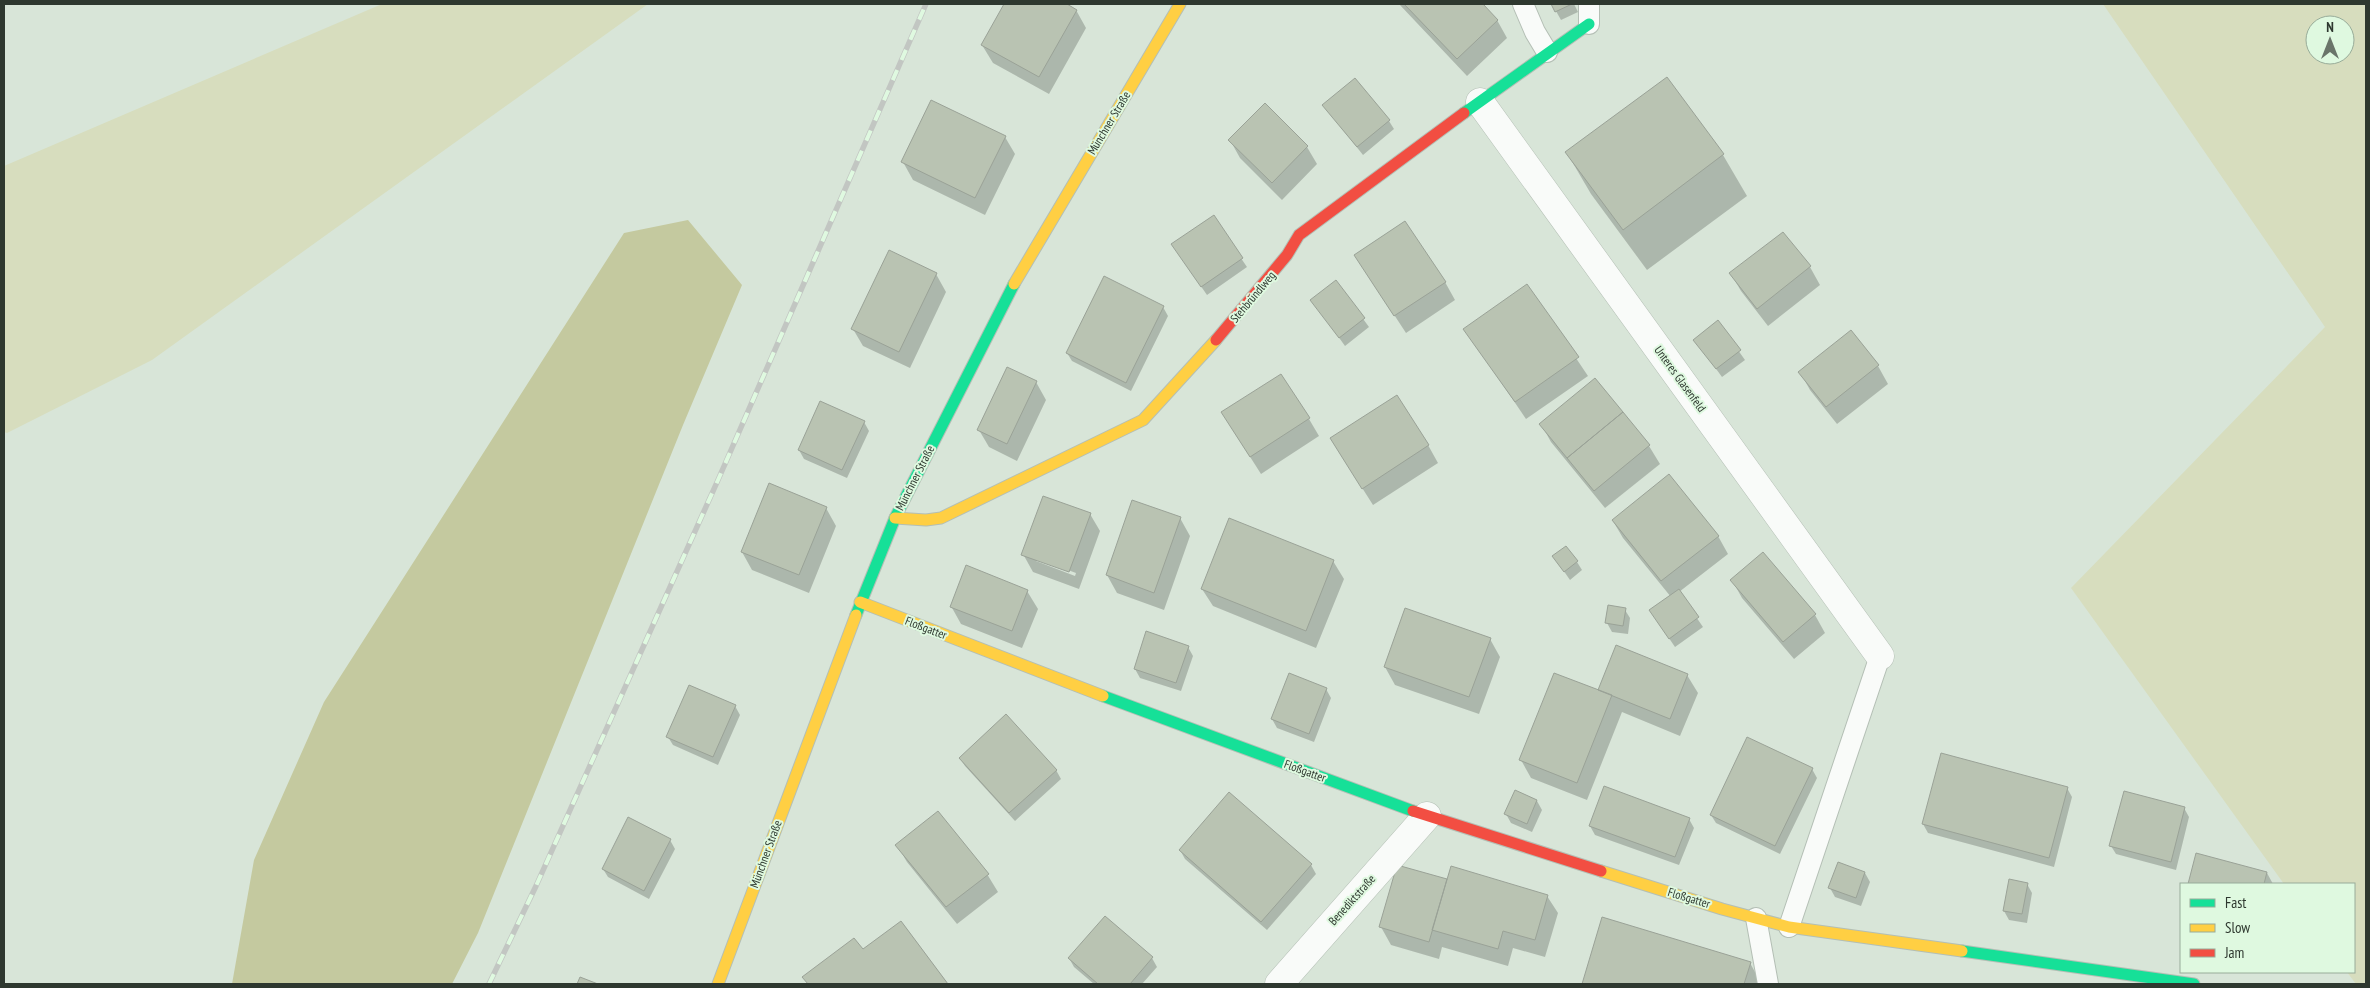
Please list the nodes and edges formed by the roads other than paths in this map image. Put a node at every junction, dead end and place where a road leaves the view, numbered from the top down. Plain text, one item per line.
1 (1180, 4) edge
2 (1523, 4) edge
3 (1589, 4) edge
4 (1590, 24) joint
5 (1547, 52) junction
6 (1480, 102) junction
7 (895, 518) junction
8 (860, 602) junction
9 (1880, 656) joint
10 (1427, 816) junction
11 (1756, 918) junction
12 (1789, 927) junction
13 (718, 984) edge
14 (1279, 984) edge
15 (1768, 984) edge
16 (2194, 984) edge

1 - 7 street, Münchner Straße
2 - 5 lane
3 - 4 lane
4 - 5 street, Stehbründlweg
5 - 6 street, Stehbründlweg
6 - 7 street, Stehbründlweg
6 - 9 street, Unteres Glasenfeld
7 - 8 street, Münchner Straße
8 - 10 street, Floßgatter
8 - 13 street, Münchner Straße
9 - 12 lane
10 - 11 street, Floßgatter
10 - 14 street, Benediktstraße
11 - 12 street, Floßgatter
11 - 15 lane
12 - 16 street, Floßgatter

